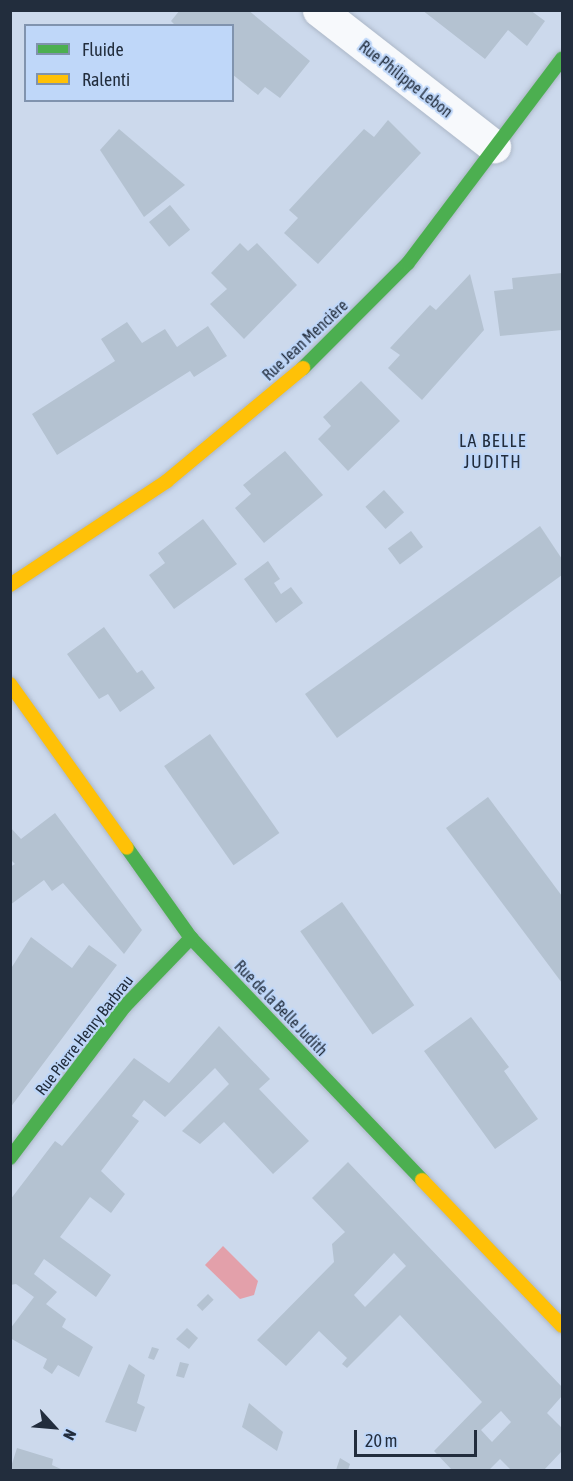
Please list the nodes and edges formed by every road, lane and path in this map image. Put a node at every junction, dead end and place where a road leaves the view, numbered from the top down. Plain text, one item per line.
1 (319, 10) edge
2 (562, 59) edge
3 (494, 146) junction
4 (10, 585) edge
5 (10, 684) edge
6 (191, 938) junction
7 (10, 1158) edge
8 (562, 1326) edge

1 - 3 street, Rue Philippe Lebon
2 - 3 street, Rue Jean Mencière
3 - 4 street, Rue Jean Mencière
5 - 6 street, Rue de la Belle Judith
6 - 7 street, Rue Pierre Henry Barbrau
6 - 8 street, Rue de la Belle Judith

